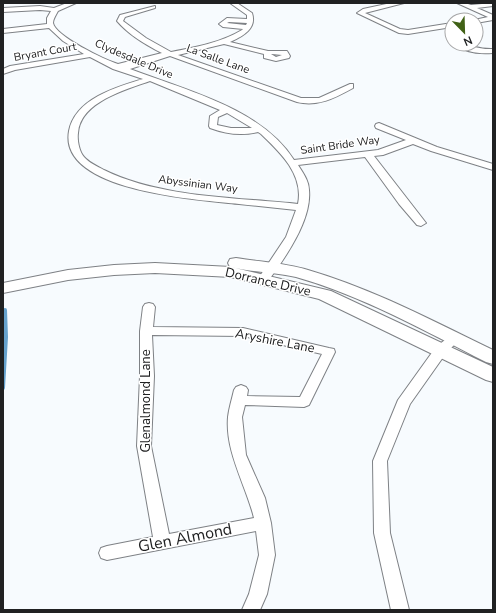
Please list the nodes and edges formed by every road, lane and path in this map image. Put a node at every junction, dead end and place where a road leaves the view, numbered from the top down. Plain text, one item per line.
1 (73, 3) edge
2 (234, 3) edge
3 (401, 3) edge
4 (460, 3) edge
5 (493, 4) edge
6 (153, 7) dead end
7 (472, 7) junction
8 (3, 10) edge
9 (55, 10) junction
10 (493, 17) edge
11 (50, 26) junction
12 (444, 26) edge
13 (3, 31) edge
14 (223, 42) junction
15 (268, 53) dead end
16 (170, 54) junction
17 (91, 55) junction
18 (119, 68) junction
19 (3, 72) edge
20 (149, 79) junction
21 (350, 86) dead end
22 (227, 110) junction
23 (379, 126) dead end
24 (261, 129) junction
25 (412, 141) junction
26 (368, 155) junction
27 (294, 163) junction
28 (493, 167) edge
29 (302, 208) junction
30 (421, 223) dead end
31 (269, 273) junction
32 (3, 275) edge
33 (3, 288) edge
34 (149, 307) dead end
35 (146, 331) junction
36 (447, 344) junction
37 (493, 358) edge
38 (493, 375) edge
39 (263, 523) junction
40 (162, 542) junction
41 (107, 553) dead end
42 (251, 610) edge
43 (400, 610) edge

1 - 9 street
2 - 14 street
3 - 12 street
4 - 7 street
5 - 7 street
6 - 16 street, La Salle Lane
7 - 10 street
8 - 9 street
9 - 11 street
11 - 13 street
11 - 17 street, Clydesdale Drive
14 - 15 street
14 - 16 street
16 - 18 street
16 - 21 street, La Salle Lane
17 - 18 street, Clydesdale Drive
17 - 19 street, Bryant Court
18 - 20 street, Clydesdale Drive
20 - 22 street, Clydesdale Drive
20 - 29 street, Abyssinian Way
22 - 24 street, Clydesdale Drive
22 - 24 street
23 - 25 street
24 - 27 street, Clydesdale Drive
25 - 26 street, Saint Bride Way
25 - 28 street
26 - 27 street, Saint Bride Way
26 - 30 street
27 - 29 street, Clydesdale Drive
29 - 31 street, Clydesdale Drive
31 - 32 street, Dorrance Drive
31 - 33 street, Dorrance Drive
31 - 36 street, Dorrance Drive
34 - 35 street, Glenalmond Lane
35 - 39 street, Aryshire Lane
35 - 40 street, Glenalmond Lane
36 - 37 street, Dorrance Drive
36 - 38 street, Dorrance Drive
36 - 43 street
39 - 40 street, Glen Almond
39 - 42 street
40 - 41 street, Glen Almond

